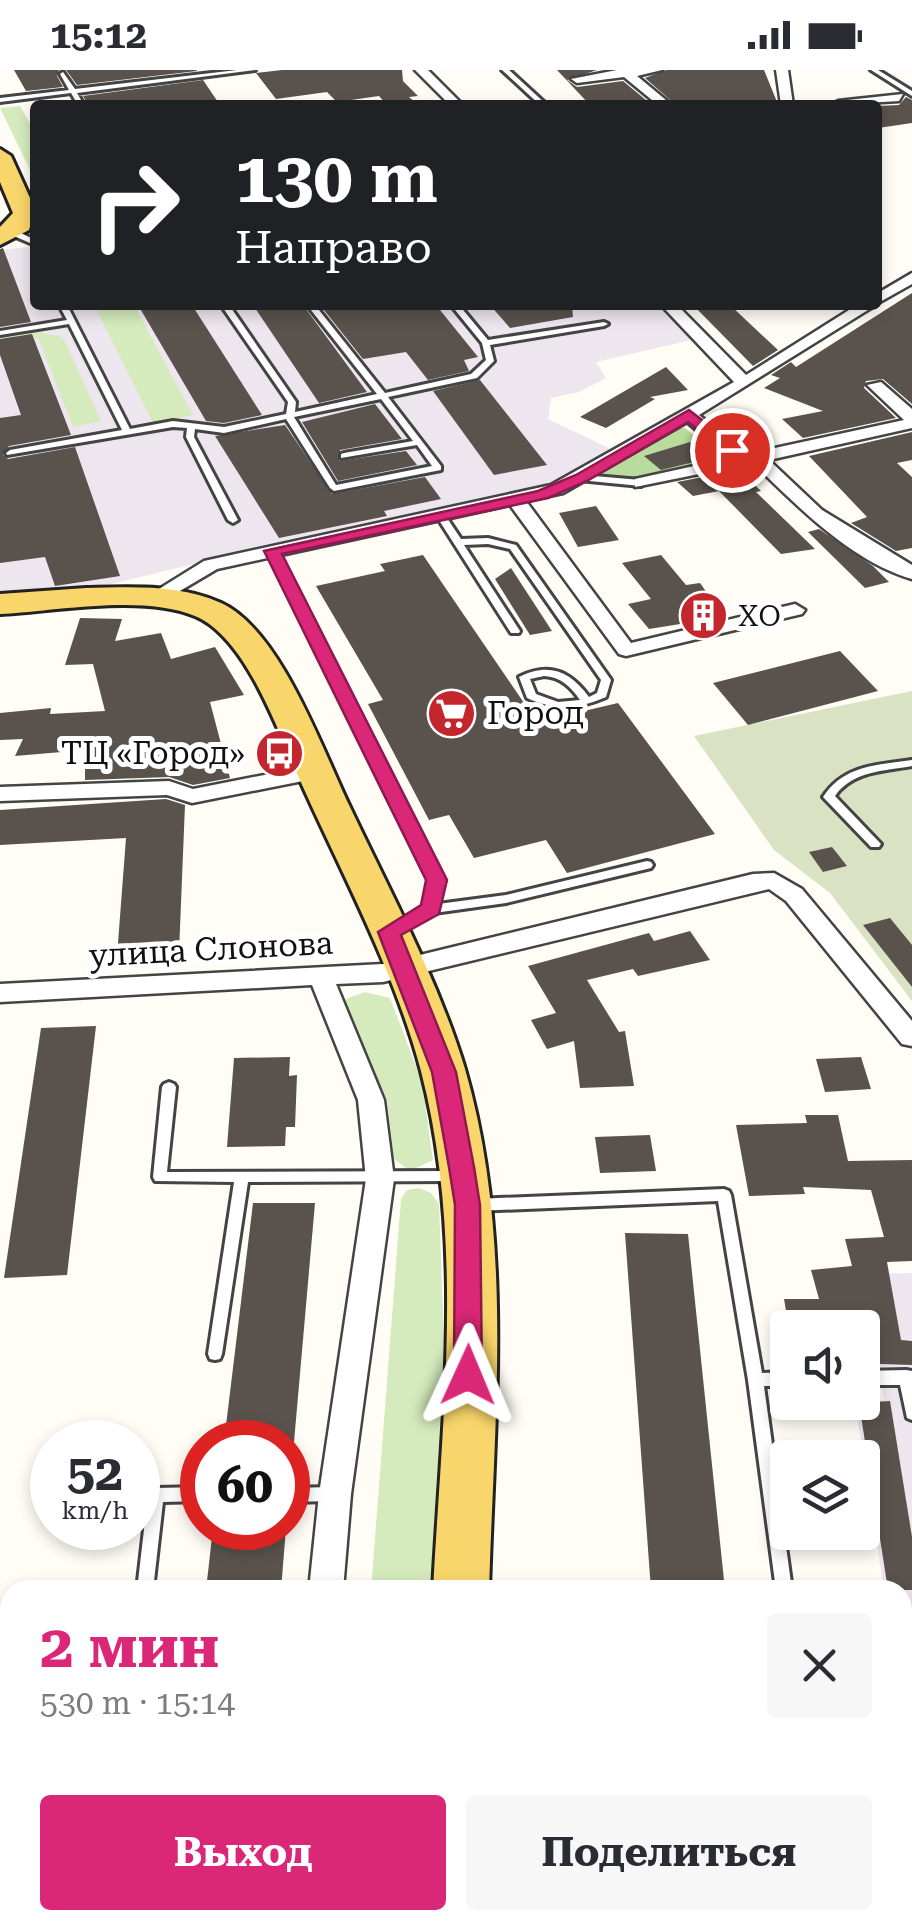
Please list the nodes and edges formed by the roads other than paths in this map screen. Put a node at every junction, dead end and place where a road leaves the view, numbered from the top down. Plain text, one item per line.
1 (252, 70) edge
2 (421, 70) edge
3 (506, 70) edge
4 (656, 70) edge
5 (782, 70) edge
6 (874, 70) edge
7 (625, 72) edge
8 (63, 74) dead end
9 (577, 79) dead end
10 (74, 90) junction
11 (909, 99) edge
12 (0, 100) edge
13 (79, 100) edge
14 (452, 100) edge
15 (539, 100) edge
16 (660, 100) edge
17 (786, 100) edge
18 (882, 101) edge
19 (1, 162) edge
20 (21, 230) edge
21 (912, 278) edge
22 (882, 297) edge
23 (65, 310) edge
24 (228, 310) edge
25 (315, 310) edge
26 (459, 310) edge
27 (674, 310) edge
28 (860, 310) edge
29 (69, 322) junction
30 (604, 324) dead end
31 (0, 332) edge
32 (486, 343) junction
33 (746, 381) junction
34 (875, 385) dead end
35 (387, 396) junction
36 (689, 415) junction
37 (290, 419) junction
38 (912, 421) edge
39 (191, 426) junction
40 (127, 431) junction
41 (419, 442) junction
42 (10, 453) dead end
43 (344, 456) dead end
44 (758, 458) junction
45 (582, 478) junction
46 (641, 483) joint
47 (517, 501) junction
48 (442, 516) junction
49 (234, 520) dead end
50 (461, 542) junction
51 (272, 551) junction
52 (912, 573) edge
53 (156, 598) junction
54 (0, 604) edge
55 (796, 610) dead end
56 (515, 631) dead end
57 (586, 702) junction
58 (912, 763) edge
59 (315, 772) junction
60 (0, 794) edge
61 (875, 844) dead end
62 (647, 865) dead end
63 (431, 909) junction
64 (397, 950) junction
65 (323, 975) junction
66 (0, 993) edge
67 (911, 1037) edge
68 (168, 1086) dead end
69 (242, 1177) junction
70 (380, 1178) junction
71 (465, 1190) junction
72 (215, 1354) dead end
73 (880, 1378) edge
74 (909, 1378) edge
75 (756, 1380) junction
76 (770, 1380) edge
77 (912, 1413) edge
78 (180, 1494) edge
79 (334, 1494) junction
80 (310, 1495) edge
81 (146, 1580) edge
82 (327, 1580) edge
83 (461, 1580) edge
84 (783, 1580) edge

1 - 10 lane
2 - 14 street
3 - 15 lane
4 - 7 street
5 - 17 street
6 - 11 lane
7 - 9 street
7 - 16 street
8 - 10 lane
10 - 12 lane
10 - 13 lane
11 - 18 street
19 - 20 main road
21 - 22 street
23 - 29 lane
24 - 37 lane
25 - 35 lane
26 - 32 lane
27 - 33 street
28 - 33 street
29 - 31 lane
29 - 40 lane
30 - 32 lane
32 - 35 lane
33 - 36 street
34 - 38 street
35 - 37 lane
35 - 41 lane
36 - 44 street
36 - 45 street
37 - 39 lane
37 - 41 lane
38 - 44 street
39 - 40 lane
39 - 49 lane
40 - 42 lane
41 - 43 lane
44 - 46 street
44 - 52 street
45 - 46 lane
45 - 47 street
47 - 48 street
47 - 55 street
48 - 50 lane
48 - 51 street
50 - 56 lane
50 - 57 lane
51 - 53 street
51 - 63 lane
53 - 54 main road
53 - 59 main road
57 - 57 lane
58 - 61 lane
59 - 60 street
59 - 64 main road
62 - 63 lane
63 - 64 lane
64 - 65 street, улица Слонова
64 - 67 street, улица Слонова
64 - 71 main road
65 - 66 street, улица Слонова
65 - 70 street
68 - 69 lane
69 - 70 lane
69 - 72 lane
70 - 71 lane
70 - 79 street
71 - 75 lane
71 - 83 main road
73 - 74 lane
74 - 77 lane
75 - 76 lane
75 - 84 lane
78 - 81 lane
79 - 80 lane
79 - 82 street

